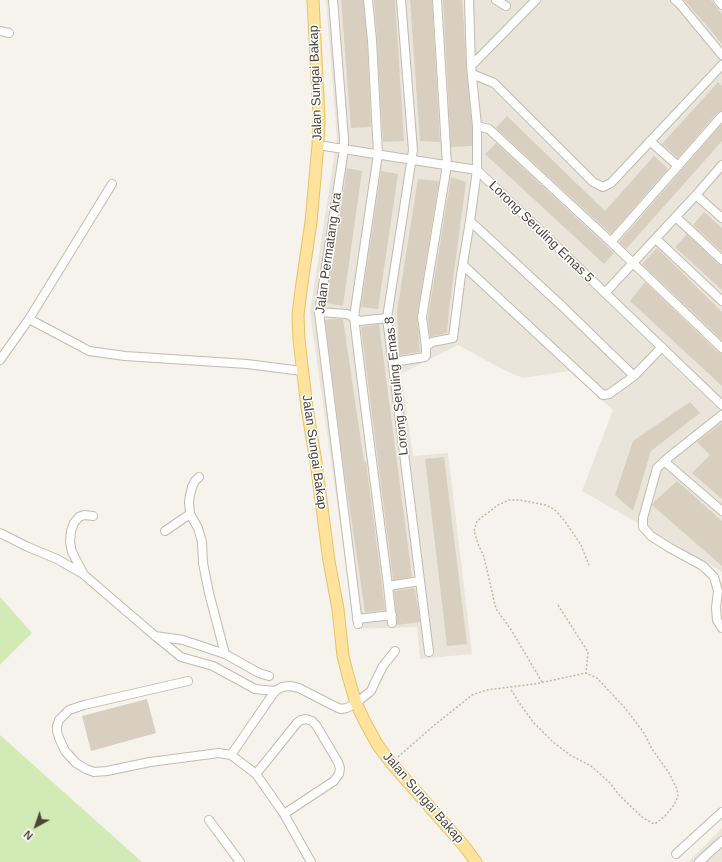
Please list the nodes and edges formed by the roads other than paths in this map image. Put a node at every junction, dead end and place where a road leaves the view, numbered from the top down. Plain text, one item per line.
1 (313, 0) edge
2 (334, 0) edge
3 (368, 0) edge
4 (401, 0) edge
5 (437, 0) edge
6 (469, 0) edge
7 (496, 0) edge
8 (536, 0) edge
9 (675, 0) edge
10 (718, 0) edge
11 (722, 5) edge
12 (506, 6) dead end
13 (0, 31) edge
14 (10, 33) dead end
15 (722, 56) edge
16 (722, 64) edge
17 (472, 70) junction
18 (722, 116) edge
19 (477, 126) junction
20 (650, 140) junction
21 (318, 145) junction
22 (344, 149) junction
23 (378, 154) junction
24 (412, 160) junction
25 (447, 165) junction
26 (722, 165) edge
27 (678, 166) junction
28 (477, 170) junction
29 (112, 184) dead end
30 (696, 195) junction
31 (676, 217) junction
32 (722, 218) edge
33 (470, 221) junction
34 (656, 239) junction
35 (611, 242) junction
36 (722, 260) edge
37 (633, 263) junction
38 (463, 265) junction
39 (605, 293) junction
40 (722, 301) edge
41 (319, 312) junction
42 (354, 318) junction
43 (387, 318) junction
44 (30, 319) junction
45 (426, 346) junction
46 (662, 347) junction
47 (722, 348) edge
48 (0, 360) edge
49 (393, 362) junction
50 (302, 371) junction
51 (634, 376) junction
52 (722, 405) edge
53 (722, 414) edge
54 (664, 461) junction
55 (199, 477) dead end
56 (722, 511) edge
57 (190, 514) junction
58 (93, 516) dead end
59 (165, 531) dead end
60 (0, 533) edge
61 (83, 574) junction
62 (420, 581) junction
63 (388, 586) junction
64 (722, 628) edge
65 (154, 636) junction
66 (395, 651) dead end
67 (429, 652) dead end
68 (225, 654) junction
69 (269, 676) dead end
70 (188, 681) dead end
71 (275, 692) junction
72 (356, 703) junction
73 (231, 755) junction
74 (256, 774) junction
75 (722, 812) edge
76 (284, 814) junction
77 (209, 820) dead end
78 (722, 841) edge
79 (676, 854) dead end
80 (240, 862) edge
81 (311, 862) edge
82 (476, 862) edge
83 (699, 862) edge

1 - 21 main road, Jalan Sungai Bakap
2 - 22 street, Jalan Permatang Ara
3 - 23 street
4 - 24 street, Lorong Seruling Emas 8
5 - 25 street
6 - 17 street
7 - 12 street
8 - 17 street
9 - 15 street
10 - 11 street
13 - 14 street
16 - 20 street
17 - 19 street
17 - 20 street
18 - 27 street
19 - 28 street
19 - 35 street
20 - 27 street
21 - 22 street
21 - 50 main road, Jalan Sungai Bakap
22 - 23 street
22 - 41 street, Jalan Permatang Ara
23 - 24 street
23 - 42 street
24 - 25 street
24 - 43 street, Lorong Seruling Emas 8
25 - 28 street
25 - 45 street
26 - 30 street
27 - 35 street
28 - 33 street
28 - 39 street, Lorong Seruling Emas 5
29 - 44 street
30 - 31 street
30 - 32 street
31 - 34 street
31 - 36 street
33 - 38 street
33 - 51 street
34 - 37 street
34 - 40 street
35 - 37 street
37 - 39 street
37 - 47 street
38 - 45 street
38 - 51 street
39 - 46 street, Lorong Seruling Emas 5
41 - 42 street
41 - 63 street, Jalan Permatang Ara
42 - 43 street
42 - 63 street
43 - 49 street, Lorong Seruling Emas 8
44 - 48 street
44 - 50 street
45 - 49 street
46 - 51 street
46 - 52 street, Lorong Seruling Emas 5
49 - 62 street, Lorong Seruling Emas 8
50 - 72 main road, Jalan Sungai Bakap
53 - 54 street
54 - 56 street
54 - 64 street
55 - 57 street
57 - 59 street
57 - 68 street
58 - 61 street
60 - 61 street
61 - 65 street
62 - 63 street
62 - 67 street, Lorong Seruling Emas 8
65 - 68 street
65 - 71 street
66 - 72 street
68 - 69 street
70 - 73 street
71 - 72 street
71 - 73 street
72 - 82 main road, Jalan Sungai Bakap
73 - 74 street
74 - 76 street
74 - 76 street
75 - 79 street
76 - 81 street
77 - 80 street
78 - 83 street

